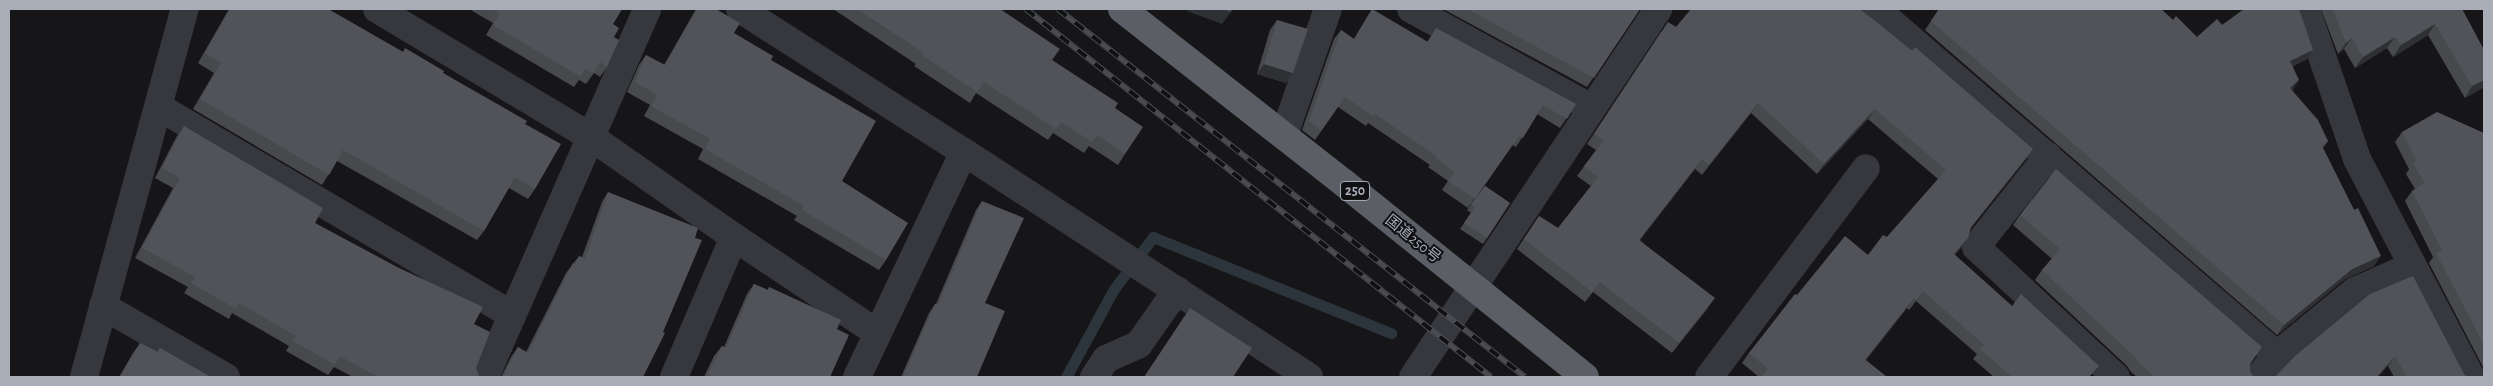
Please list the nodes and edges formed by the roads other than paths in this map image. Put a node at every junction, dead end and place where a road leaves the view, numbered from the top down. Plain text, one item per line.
1 (185, 9) edge
2 (377, 9) edge
3 (648, 9) edge
4 (740, 9) edge
5 (1122, 9) edge
6 (1328, 9) edge
7 (1411, 9) edge
8 (1658, 9) edge
9 (1876, 9) edge
10 (2306, 9) edge
11 (159, 107) junction
12 (1592, 108) junction
13 (1284, 135) junction
14 (591, 137) junction
15 (964, 152) junction
16 (2048, 156) junction
17 (1866, 168) dead end
18 (734, 237) junction
19 (2412, 266) junction
20 (1168, 285) junction
21 (1471, 287) junction
22 (103, 306) junction
23 (512, 315) junction
24 (876, 332) junction
25 (2277, 354) junction
26 (84, 377) edge
27 (226, 377) edge
28 (485, 377) edge
29 (674, 377) edge
30 (857, 377) edge
31 (1094, 377) edge
32 (1309, 377) edge
33 (1413, 377) edge
34 (1585, 377) edge
35 (1709, 377) edge
36 (2116, 377) edge
37 (2258, 377) edge
38 (2471, 377) edge

1 - 11 street
2 - 14 street
3 - 14 street
4 - 15 street
5 - 13 highway, 国道250号 / 250
6 - 13 street
7 - 12 street
8 - 12 street
9 - 16 street
10 - 19 street
11 - 22 street
11 - 23 street
12 - 21 street
13 - 21 highway, 国道250号 / 250
14 - 18 street
14 - 23 street
15 - 20 street
15 - 24 street
16 - 25 street
16 - 36 street
17 - 35 street
18 - 24 street
18 - 29 street
19 - 25 street
19 - 38 street
20 - 31 street
20 - 32 street
21 - 33 street
21 - 34 highway, 国道250号 / 250
22 - 26 street
22 - 27 street
23 - 28 street
24 - 30 street
25 - 37 street

